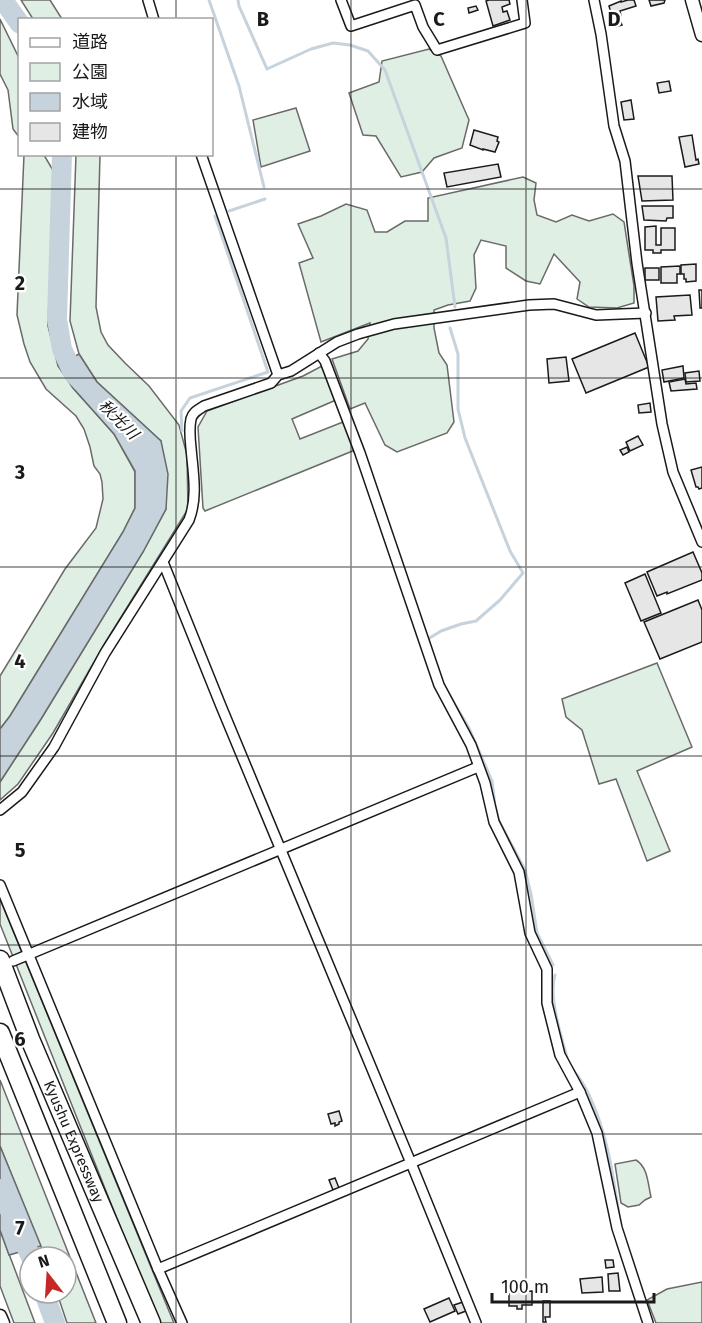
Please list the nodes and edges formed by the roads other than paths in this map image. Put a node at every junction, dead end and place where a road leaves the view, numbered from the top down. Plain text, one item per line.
1 (148, 0) edge
2 (341, 0) edge
3 (522, 0) edge
4 (594, 0) edge
5 (692, 0) edge
6 (153, 18) edge
7 (702, 35) edge
8 (202, 156) edge
9 (646, 313) junction
10 (319, 353) junction
11 (278, 375) junction
12 (702, 542) edge
13 (163, 562) junction
14 (478, 767) junction
15 (0, 810) edge
16 (282, 849) junction
17 (0, 885) edge
18 (29, 954) junction
19 (7, 960) edge
20 (0, 1033) edge
21 (580, 1092) junction
22 (411, 1163) junction
23 (158, 1269) junction
24 (0, 1316) edge
25 (3, 1323) edge
26 (117, 1323) edge
27 (151, 1323) edge
28 (183, 1323) edge
29 (476, 1323) edge
30 (648, 1323) edge

1 - 6 street
2 - 3 street
4 - 9 street
5 - 7 street
8 - 11 street
9 - 10 street
9 - 12 street
10 - 11 street
10 - 14 street
11 - 13 street
13 - 15 street
13 - 16 street
14 - 16 street
14 - 21 street
16 - 18 street
16 - 22 street
17 - 18 street
18 - 19 street
18 - 23 street
19 - 27 highway, Kyushu Expressway
20 - 26 highway, Kyushu Expressway
21 - 22 street
21 - 30 street
22 - 23 street
22 - 29 street
23 - 28 street
24 - 25 street

